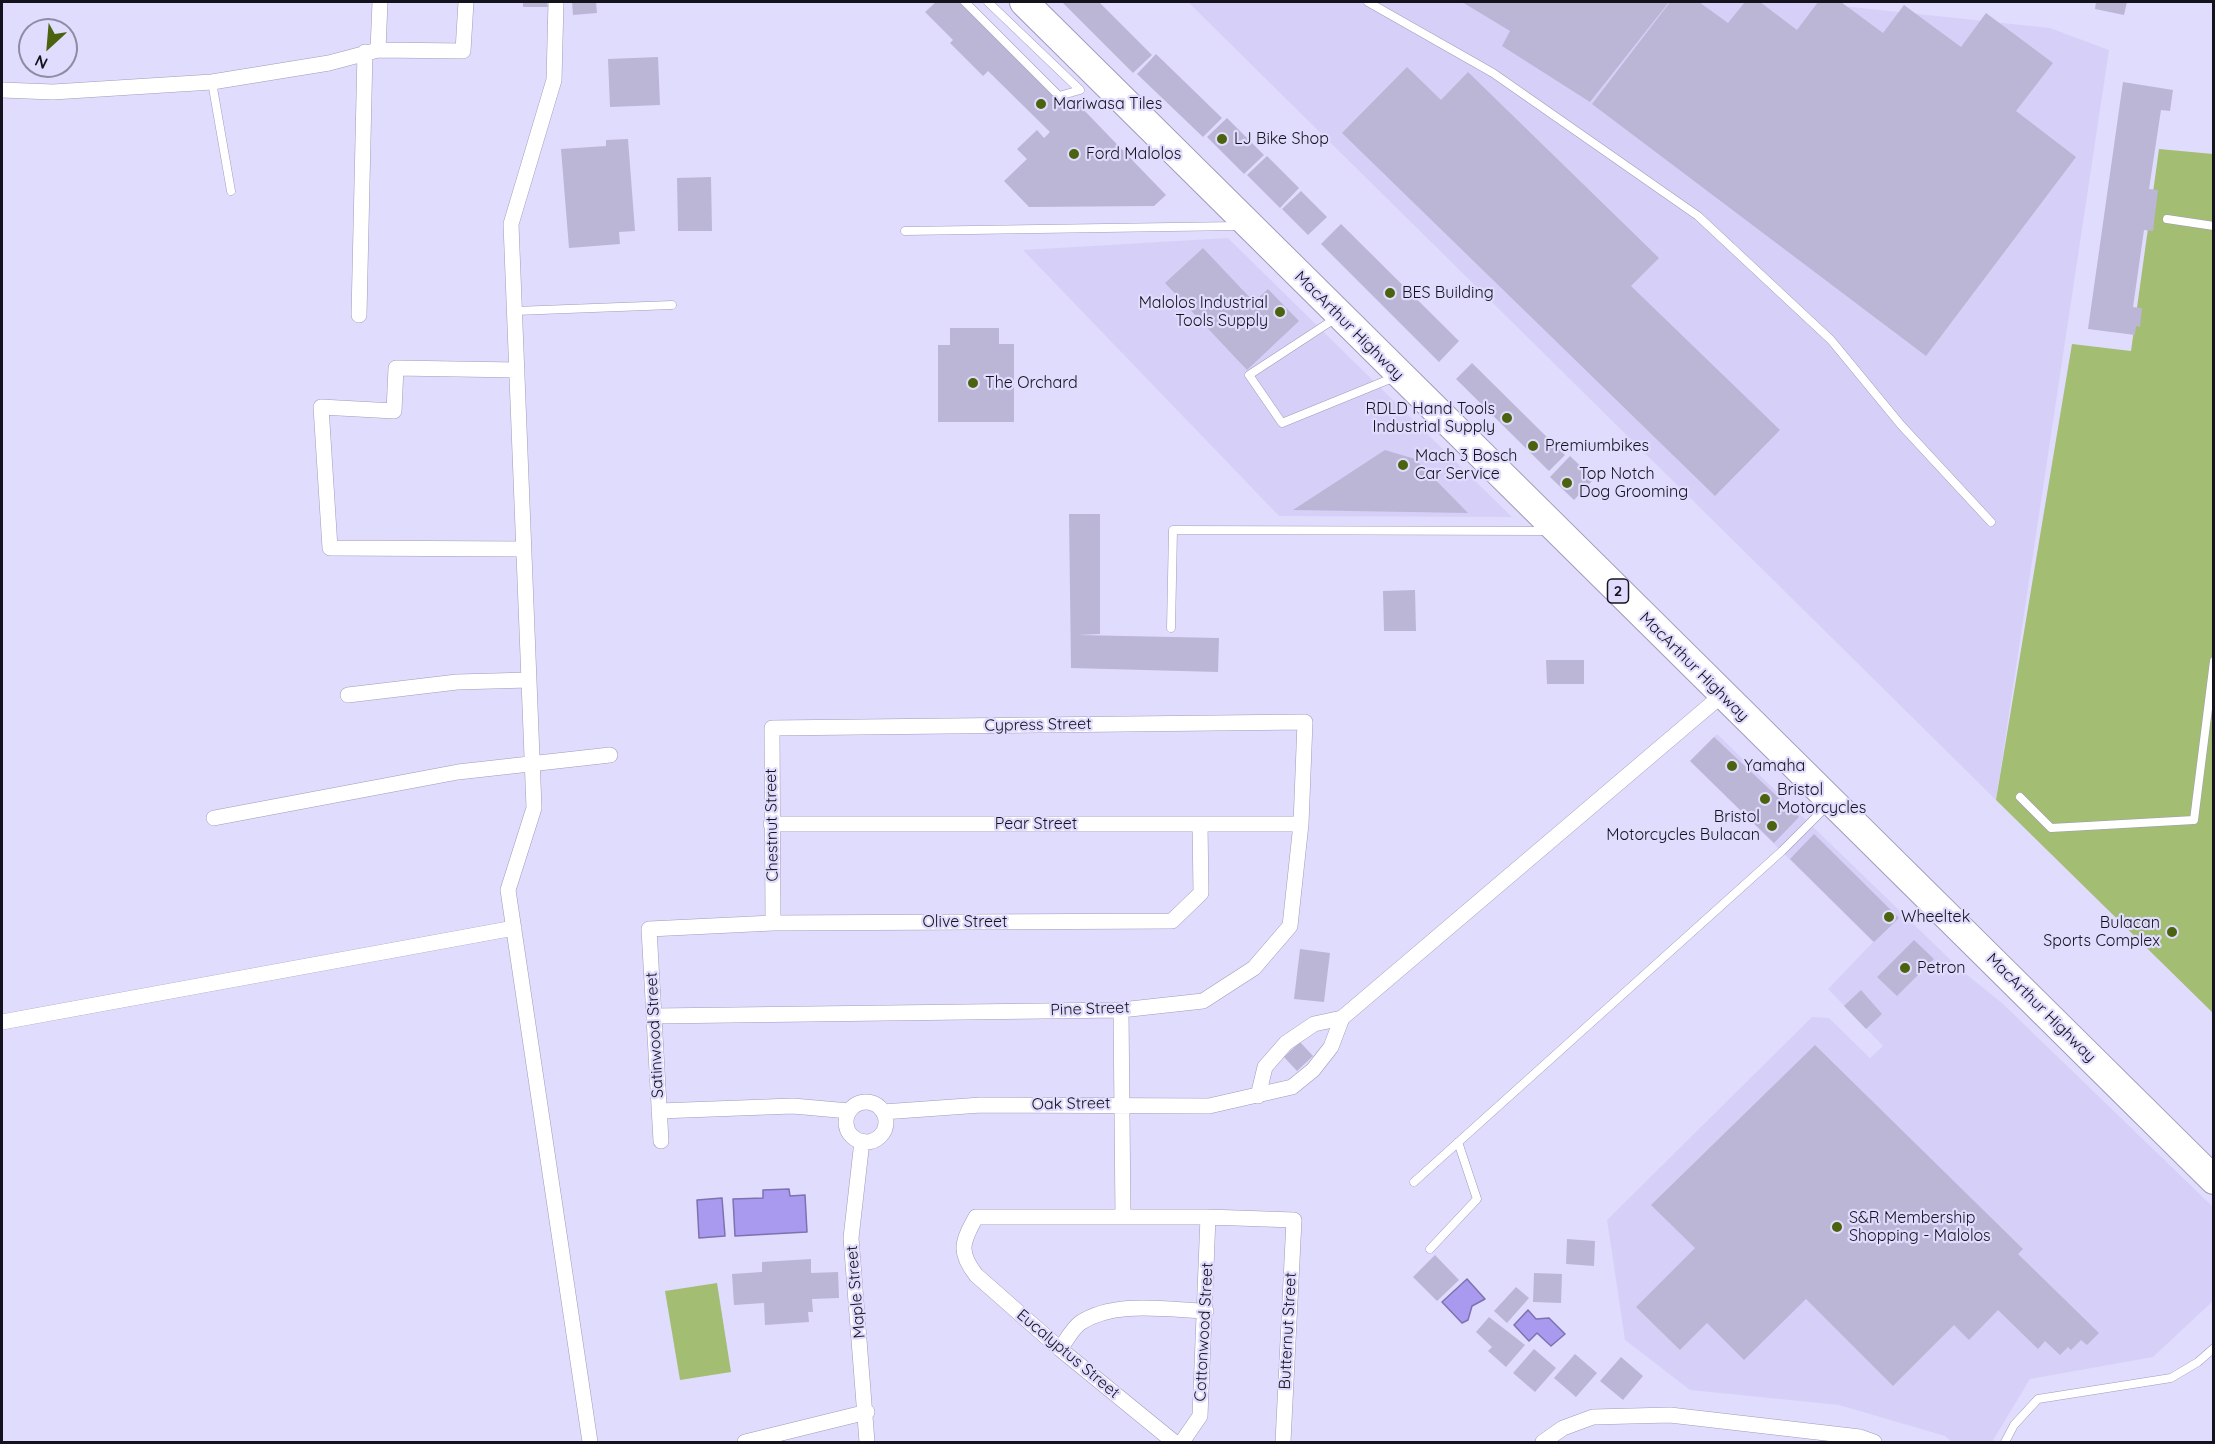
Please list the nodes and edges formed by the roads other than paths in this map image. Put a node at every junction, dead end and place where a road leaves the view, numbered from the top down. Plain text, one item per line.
1 (380, 2) edge
2 (466, 2) edge
3 (556, 2) edge
4 (965, 2) edge
5 (988, 2) edge
6 (1368, 2) edge
7 (1018, 7) edge
8 (372, 51) junction
9 (212, 82) junction
10 (2, 90) edge
11 (231, 191) dead end
12 (2167, 219) dead end
13 (1249, 226) junction
14 (2214, 226) edge
15 (905, 231) dead end
16 (672, 305) dead end
17 (514, 311) junction
18 (359, 315) dead end
19 (1338, 316) junction
20 (517, 370) junction
21 (1399, 375) junction
22 (1992, 522) dead end
23 (1557, 531) junction
24 (524, 549) junction
25 (1172, 628) dead end
26 (2214, 661) edge
27 (529, 680) junction
28 (348, 695) dead end
29 (1722, 695) junction
30 (1305, 722) joint
31 (771, 728) joint
32 (610, 755) dead end
33 (533, 764) junction
34 (2020, 797) dead end
35 (1831, 802) junction
36 (214, 818) dead end
37 (771, 824) junction
38 (1200, 824) junction
39 (1301, 824) junction
40 (773, 923) junction
41 (514, 928) junction
42 (649, 929) joint
43 (1121, 1010) junction
44 (655, 1016) junction
45 (1342, 1018) junction
46 (2, 1022) edge
47 (1258, 1096) junction
48 (1121, 1103) junction
49 (659, 1111) junction
50 (849, 1111) junction
51 (883, 1112) junction
52 (661, 1141) dead end
53 (862, 1141) junction
54 (1458, 1142) junction
55 (2214, 1180) edge
56 (1414, 1182) dead end
57 (1123, 1217) junction
58 (1208, 1217) junction
59 (1430, 1249) dead end
60 (1206, 1311) junction
61 (2214, 1348) edge
62 (1059, 1349) junction
63 (867, 1412) junction
64 (590, 1442) edge
65 (745, 1443) edge
66 (867, 1443) edge
67 (1174, 1443) edge
68 (1182, 1443) edge
69 (1283, 1443) edge
70 (1543, 1443) edge
71 (1874, 1443) edge
72 (2005, 1443) edge

1 - 8 street
2 - 8 street
3 - 17 street
4 - 7 lane
5 - 7 lane
6 - 22 lane
7 - 13 highway, MacArthur Highway / 2
8 - 9 street
8 - 18 street
9 - 10 street
9 - 11 lane
12 - 14 lane
13 - 15 lane
13 - 19 highway, MacArthur Highway / 2
16 - 17 lane
17 - 20 street
19 - 21 highway, MacArthur Highway / 2
19 - 21 lane
20 - 24 street
20 - 24 street
21 - 23 highway, MacArthur Highway / 2
23 - 25 lane
23 - 29 highway, MacArthur Highway / 2
24 - 27 street
26 - 34 lane
27 - 28 street
27 - 33 street
29 - 35 highway, MacArthur Highway / 2
29 - 45 street
30 - 31 street, Cypress Street
30 - 39 street, Pine Street
31 - 37 street, Chestnut Street
32 - 33 street
33 - 36 street
33 - 41 street
35 - 54 lane
35 - 55 highway, MacArthur Highway / 2
37 - 38 street, Pear Street
37 - 40 street, Chestnut Street
38 - 39 street, Pear Street
38 - 40 street, Olive Street
39 - 43 street, Pine Street
40 - 42 street, Olive Street
41 - 46 street
41 - 64 street
42 - 44 street, Satinwood Street
43 - 44 street, Pine Street
43 - 48 street
44 - 49 street, Satinwood Street
45 - 47 street, Oak Street
45 - 47 street
47 - 48 street, Oak Street
48 - 51 street, Oak Street
48 - 57 street
49 - 50 street
49 - 52 street, Satinwood Street
50 - 51 street
50 - 53 street
51 - 53 street
53 - 63 street, Maple Street
54 - 56 lane
54 - 59 lane
57 - 58 street
57 - 62 street, Eucalyptus Street
58 - 60 street, Cottonwood Street
58 - 69 street, Butternut Street
60 - 62 street
60 - 68 street, Cottonwood Street
61 - 72 lane
62 - 67 street, Eucalyptus Street
63 - 65 street
63 - 66 street, Maple Street
70 - 71 street

